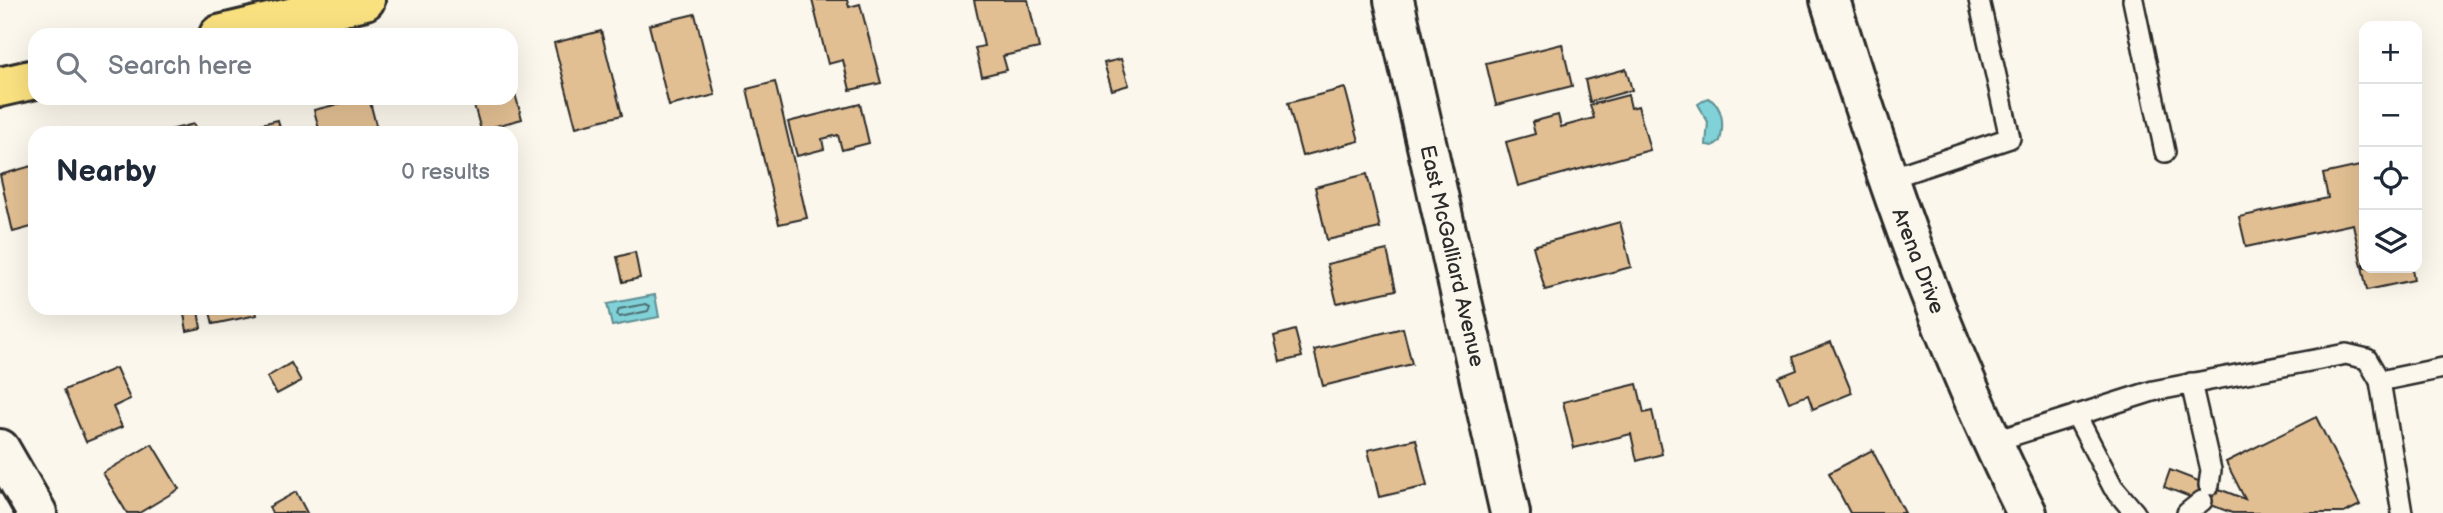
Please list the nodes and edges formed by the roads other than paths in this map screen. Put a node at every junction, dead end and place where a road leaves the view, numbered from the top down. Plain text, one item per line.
1 (365, 0) edge
2 (1394, 0) edge
3 (1830, 0) edge
4 (1979, 0) edge
5 (2133, 0) edge
6 (248, 28) edge
7 (28, 81) edge
8 (0, 87) edge
9 (2165, 152) dead end
10 (1887, 179) junction
11 (2443, 368) edge
12 (2380, 381) junction
13 (2191, 383) junction
14 (2076, 415) junction
15 (1992, 442) junction
16 (0, 449) edge
17 (2199, 500) edge
18 (37, 513) edge
19 (1510, 513) edge
20 (2027, 513) edge
21 (2135, 513) edge
22 (2402, 513) edge

1 - 6 main road
2 - 19 street, East McGalliard Avenue
3 - 10 street, Arena Drive
4 - 10 lane
5 - 9 lane
7 - 8 main road
10 - 15 street, Arena Drive
11 - 12 lane
12 - 13 lane
12 - 22 lane
13 - 14 lane
13 - 17 lane
14 - 15 lane
14 - 21 lane
15 - 20 street, Arena Drive
16 - 18 street

